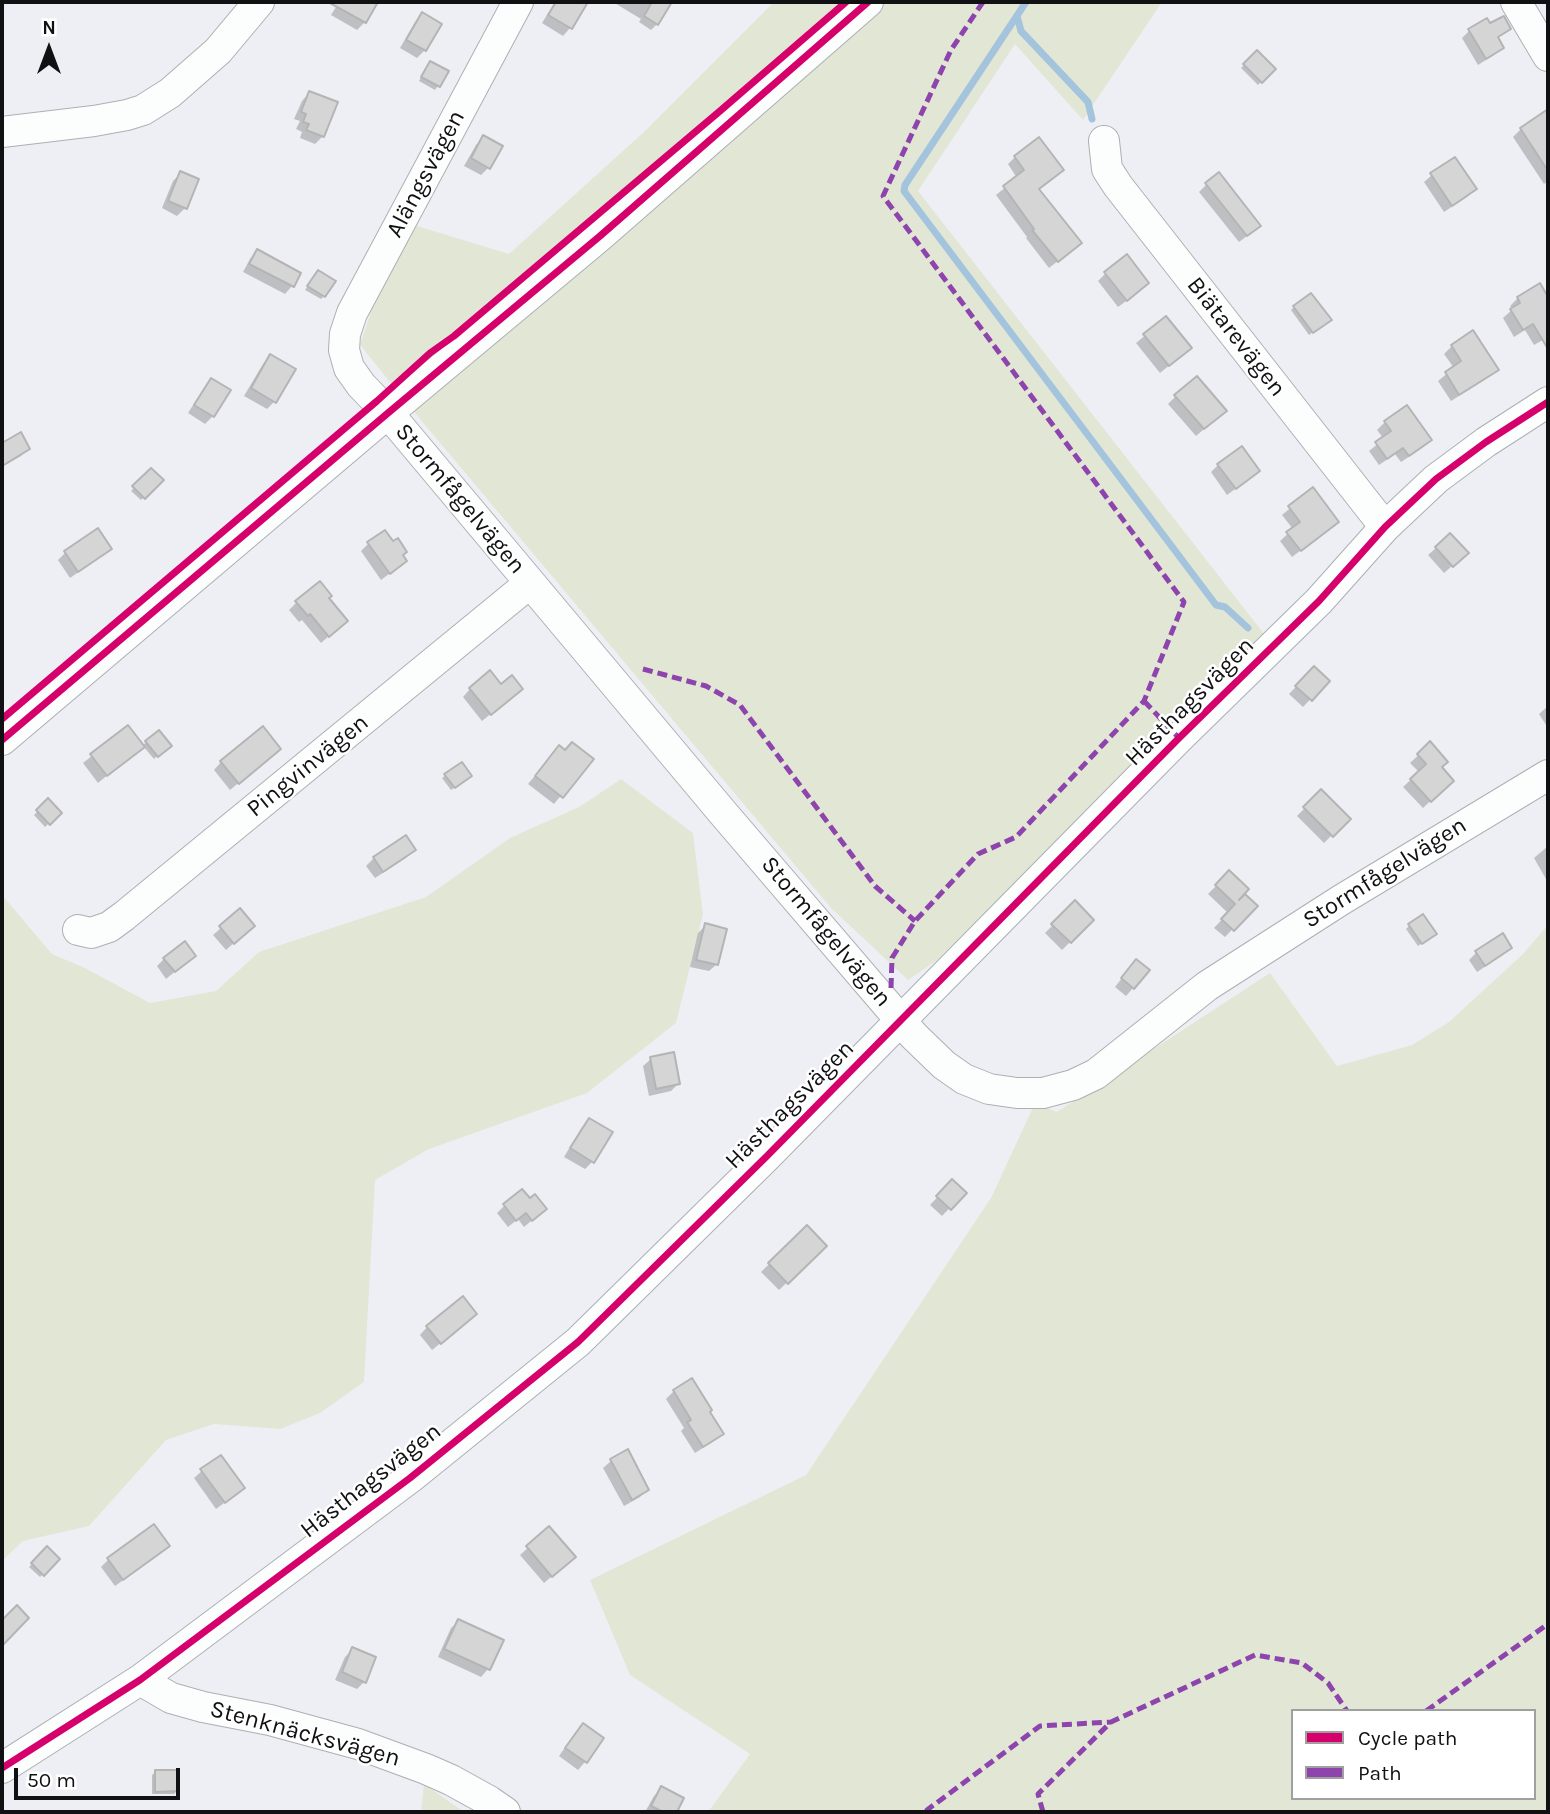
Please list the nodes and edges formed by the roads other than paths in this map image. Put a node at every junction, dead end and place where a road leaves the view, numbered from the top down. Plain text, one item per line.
1 (258, 2) edge
2 (518, 2) edge
3 (868, 2) edge
4 (1516, 2) edge
5 (1548, 56) edge
6 (2, 131) edge
7 (1104, 141) dead end
8 (344, 351) joint
9 (1548, 402) edge
10 (388, 413) junction
11 (1385, 527) junction
12 (530, 583) junction
13 (2, 740) edge
14 (1548, 775) edge
15 (78, 930) dead end
16 (901, 1020) junction
17 (140, 1680) junction
18 (2, 1768) edge
19 (505, 1812) edge

1 - 6 street
2 - 8 street, Alängsvägen
3 - 10 street
4 - 5 street
7 - 11 street, Biätarevägen
8 - 10 street, Stormfågelvägen
9 - 11 street, Hästhagsvägen
10 - 12 street, Stormfågelvägen
10 - 13 street
11 - 16 street, Hästhagsvägen
12 - 15 street, Pingvinvägen
12 - 16 street, Stormfågelvägen
14 - 16 street, Stormfågelvägen
16 - 17 street, Hästhagsvägen
17 - 18 street, Hästhagsvägen
17 - 19 street, Stenknäcksvägen

